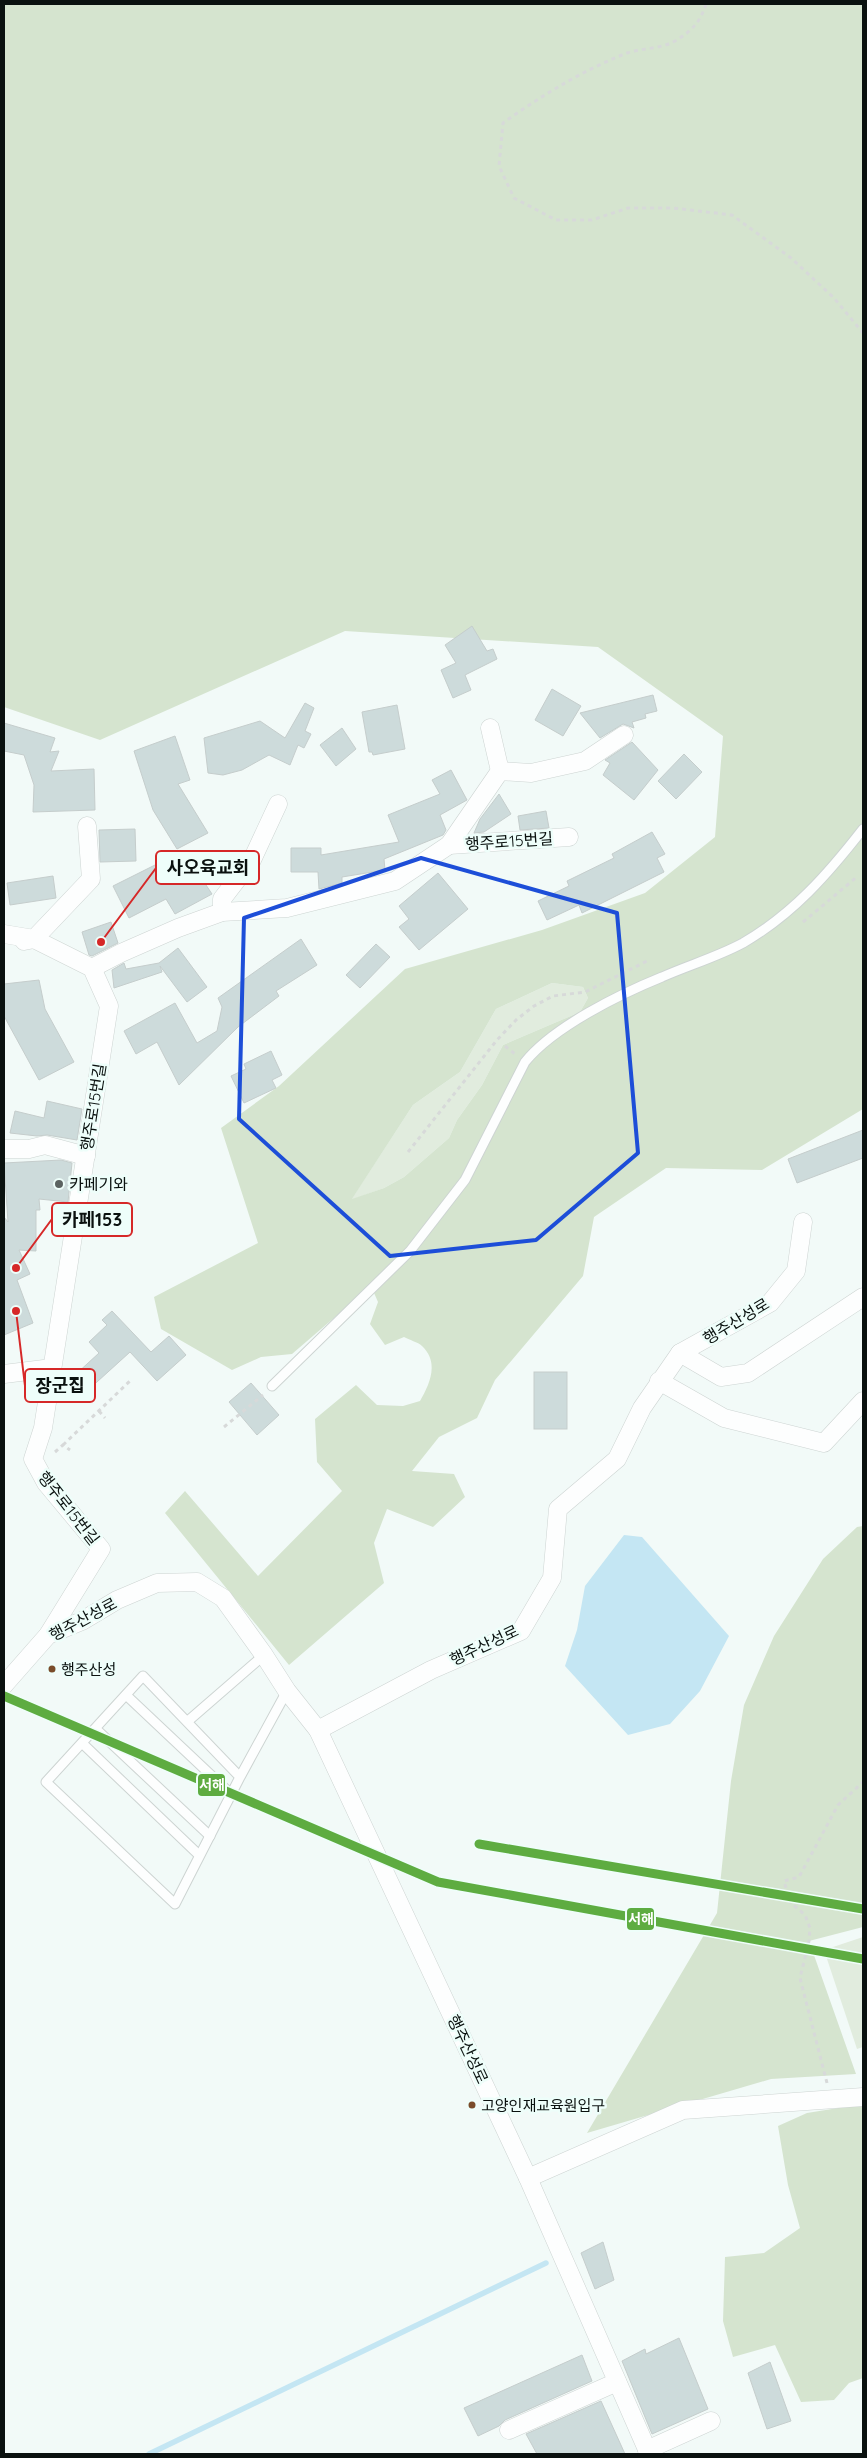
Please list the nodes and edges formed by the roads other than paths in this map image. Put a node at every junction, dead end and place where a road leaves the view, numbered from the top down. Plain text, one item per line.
1 (490, 728) dead end
2 (624, 735) dead end
3 (500, 771) junction
4 (278, 804) dead end
5 (87, 826) dead end
6 (863, 829) edge
7 (569, 837) dead end
8 (449, 845) junction
9 (222, 912) junction
10 (4, 934) edge
11 (34, 939) junction
12 (4, 946) edge
13 (92, 968) junction
14 (4, 1149) edge
15 (86, 1156) junction
16 (804, 1222) dead end
17 (863, 1297) edge
18 (680, 1353) junction
19 (52, 1368) junction
20 (4, 1374) edge
21 (660, 1381) junction
22 (272, 1386) road end
23 (863, 1401) edge
24 (48, 1635) junction
25 (264, 1655) junction
26 (4, 1685) edge
27 (287, 1691) junction
28 (126, 1694) junction
29 (188, 1721) junction
30 (96, 1729) junction
31 (318, 1730) junction
32 (82, 1744) junction
33 (240, 1777) junction
34 (231, 1794) junction
35 (210, 1836) junction
36 (200, 1855) junction
37 (863, 2097) edge
38 (528, 2178) junction
39 (617, 2382) junction
40 (711, 2421) dead end
41 (509, 2430) dead end
42 (648, 2452) edge

1 - 3 street
2 - 3 street
3 - 8 street, 행주로15번길
4 - 9 street
5 - 11 street
6 - 22 lane
7 - 8 street, 행주로15번길
8 - 9 street, 행주로15번길
9 - 13 street, 행주로15번길
10 - 11 street
11 - 12 street
11 - 13 street
13 - 15 street, 행주로15번길
14 - 15 street
15 - 19 street, 행주로15번길
16 - 18 street, 행주산성로
17 - 18 street
18 - 21 street, 행주산성로
19 - 20 street
19 - 24 street, 행주로15번길
21 - 23 street
21 - 31 street, 행주산성로
24 - 25 street, 행주산성로
24 - 26 street, 행주산성로
25 - 27 street, 행주산성로
25 - 29 lane
27 - 31 street, 행주산성로
27 - 33 lane
28 - 29 lane
28 - 30 lane
28 - 34 lane
29 - 33 lane
30 - 32 lane
30 - 35 lane
31 - 38 street, 행주산성로
32 - 36 lane
32 - 36 lane
33 - 34 lane
34 - 35 lane
35 - 36 lane
37 - 38 street
38 - 39 street, 행주산성로
39 - 41 street
39 - 42 street, 행주산성로
40 - 42 street

